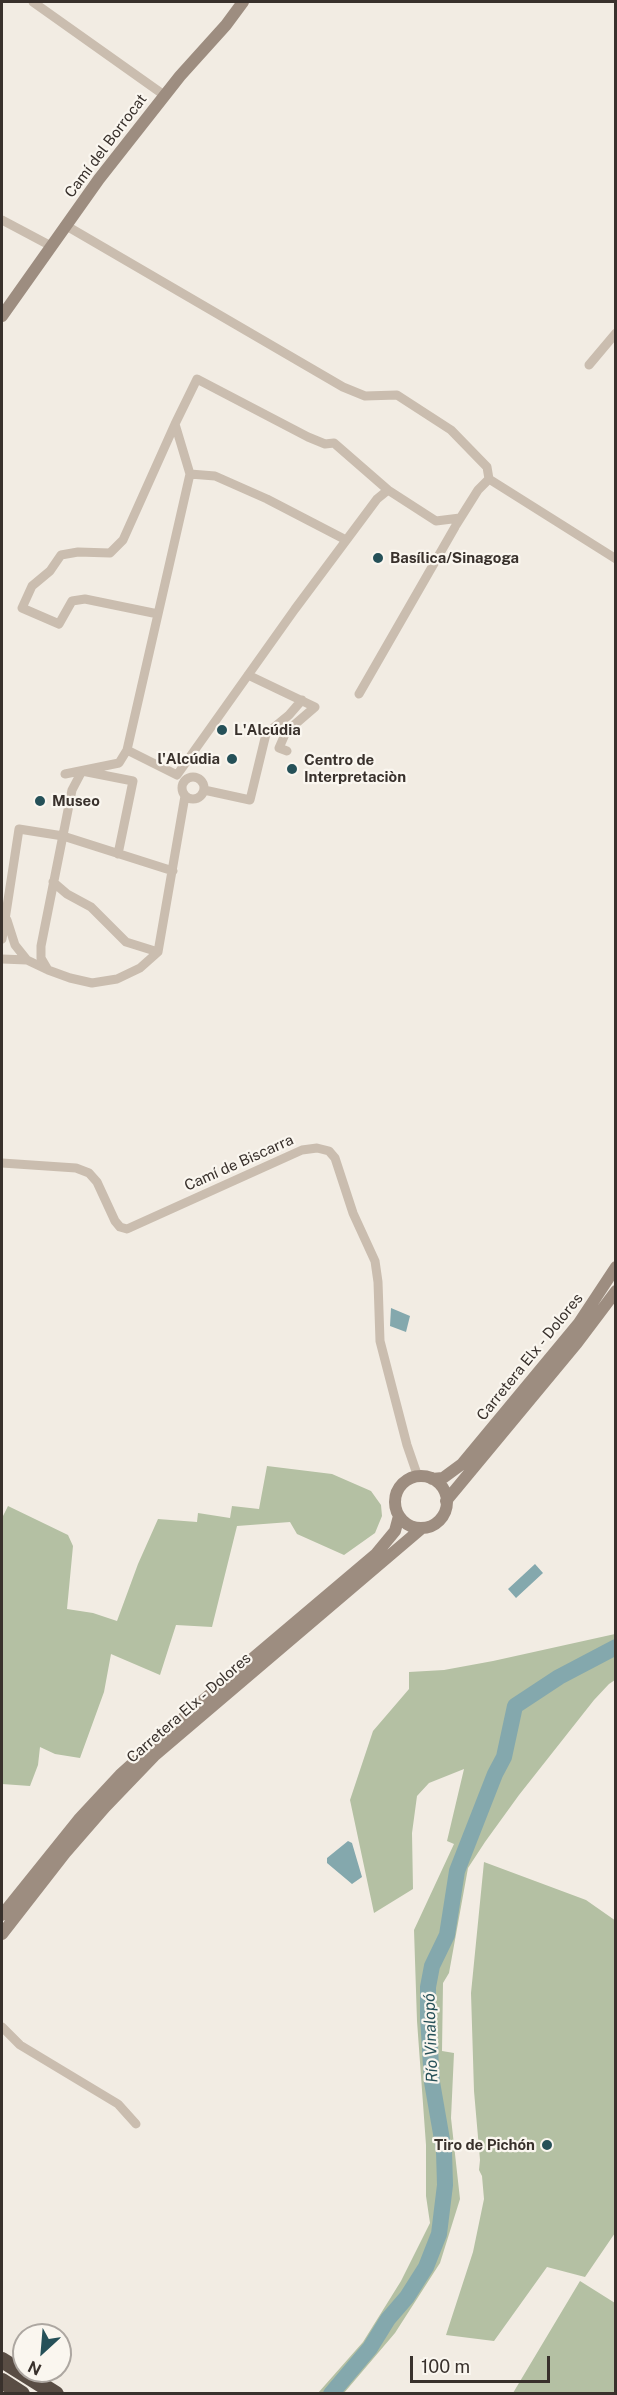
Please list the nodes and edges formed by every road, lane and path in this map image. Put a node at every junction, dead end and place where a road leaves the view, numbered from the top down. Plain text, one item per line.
1 (33, 2) edge
2 (243, 2) edge
3 (164, 95) junction
4 (2, 220) edge
5 (65, 225) junction
6 (51, 246) junction
7 (2, 316) edge
8 (615, 333) edge
9 (588, 365) dead end
10 (175, 424) junction
11 (190, 474) junction
12 (489, 479) junction
13 (388, 490) junction
14 (457, 523) junction
15 (346, 540) junction
16 (615, 559) edge
17 (158, 614) junction
18 (248, 675) junction
19 (359, 694) dead end
20 (302, 700) junction
21 (127, 750) junction
22 (286, 751) dead end
23 (82, 771) junction
24 (65, 774) dead end
25 (182, 777) junction
26 (204, 790) junction
27 (185, 796) junction
28 (63, 836) junction
29 (118, 854) junction
30 (173, 871) junction
31 (53, 882) junction
32 (6, 913) junction
33 (2, 939) edge
34 (159, 952) junction
35 (2, 959) edge
36 (27, 960) junction
37 (48, 969) junction
38 (2, 1162) edge
39 (615, 1267) edge
40 (615, 1291) edge
41 (418, 1476) junction
42 (432, 1479) junction
43 (446, 1501) junction
44 (399, 1516) junction
45 (422, 1528) junction
46 (2, 1915) edge
47 (2, 1934) edge
48 (2, 2027) edge
49 (136, 2124) dead end
50 (2, 2360) edge
51 (2, 2381) edge
52 (22, 2394) edge
53 (56, 2394) edge

1 - 3 street
2 - 3 main road, Camí del Borrocat
3 - 5 main road, Camí del Borrocat
4 - 6 street
5 - 6 main road, Camí del Borrocat
5 - 12 street
6 - 7 main road, Camí del Borrocat
8 - 9 street
10 - 11 street
10 - 13 street
10 - 17 street
11 - 15 street
11 - 17 street
12 - 14 street
12 - 16 street
13 - 14 street
13 - 15 street
14 - 19 street
15 - 18 street
17 - 21 street
18 - 20 street
18 - 25 street
20 - 22 street
20 - 26 street
21 - 23 street
21 - 25 street
23 - 24 street
23 - 28 street
23 - 29 street
25 - 26 street
25 - 27 street
26 - 27 street
27 - 30 street
28 - 29 street
28 - 31 street
28 - 32 street
29 - 30 street
30 - 34 street
31 - 34 street
31 - 37 street
32 - 33 street
32 - 36 street
34 - 37 street
35 - 36 street
36 - 37 street
38 - 41 street, Camí de Biscarra
39 - 42 main road, Carretera Elx - Dolores
40 - 43 main road, Carretera Elx - Dolores
41 - 42 main road
41 - 44 main road
42 - 43 main road
43 - 45 main road
44 - 45 main road
44 - 46 main road, Carretera Elx - Dolores
45 - 47 main road, Carretera Elx - Dolores
48 - 49 street
50 - 53 highway
51 - 52 highway

